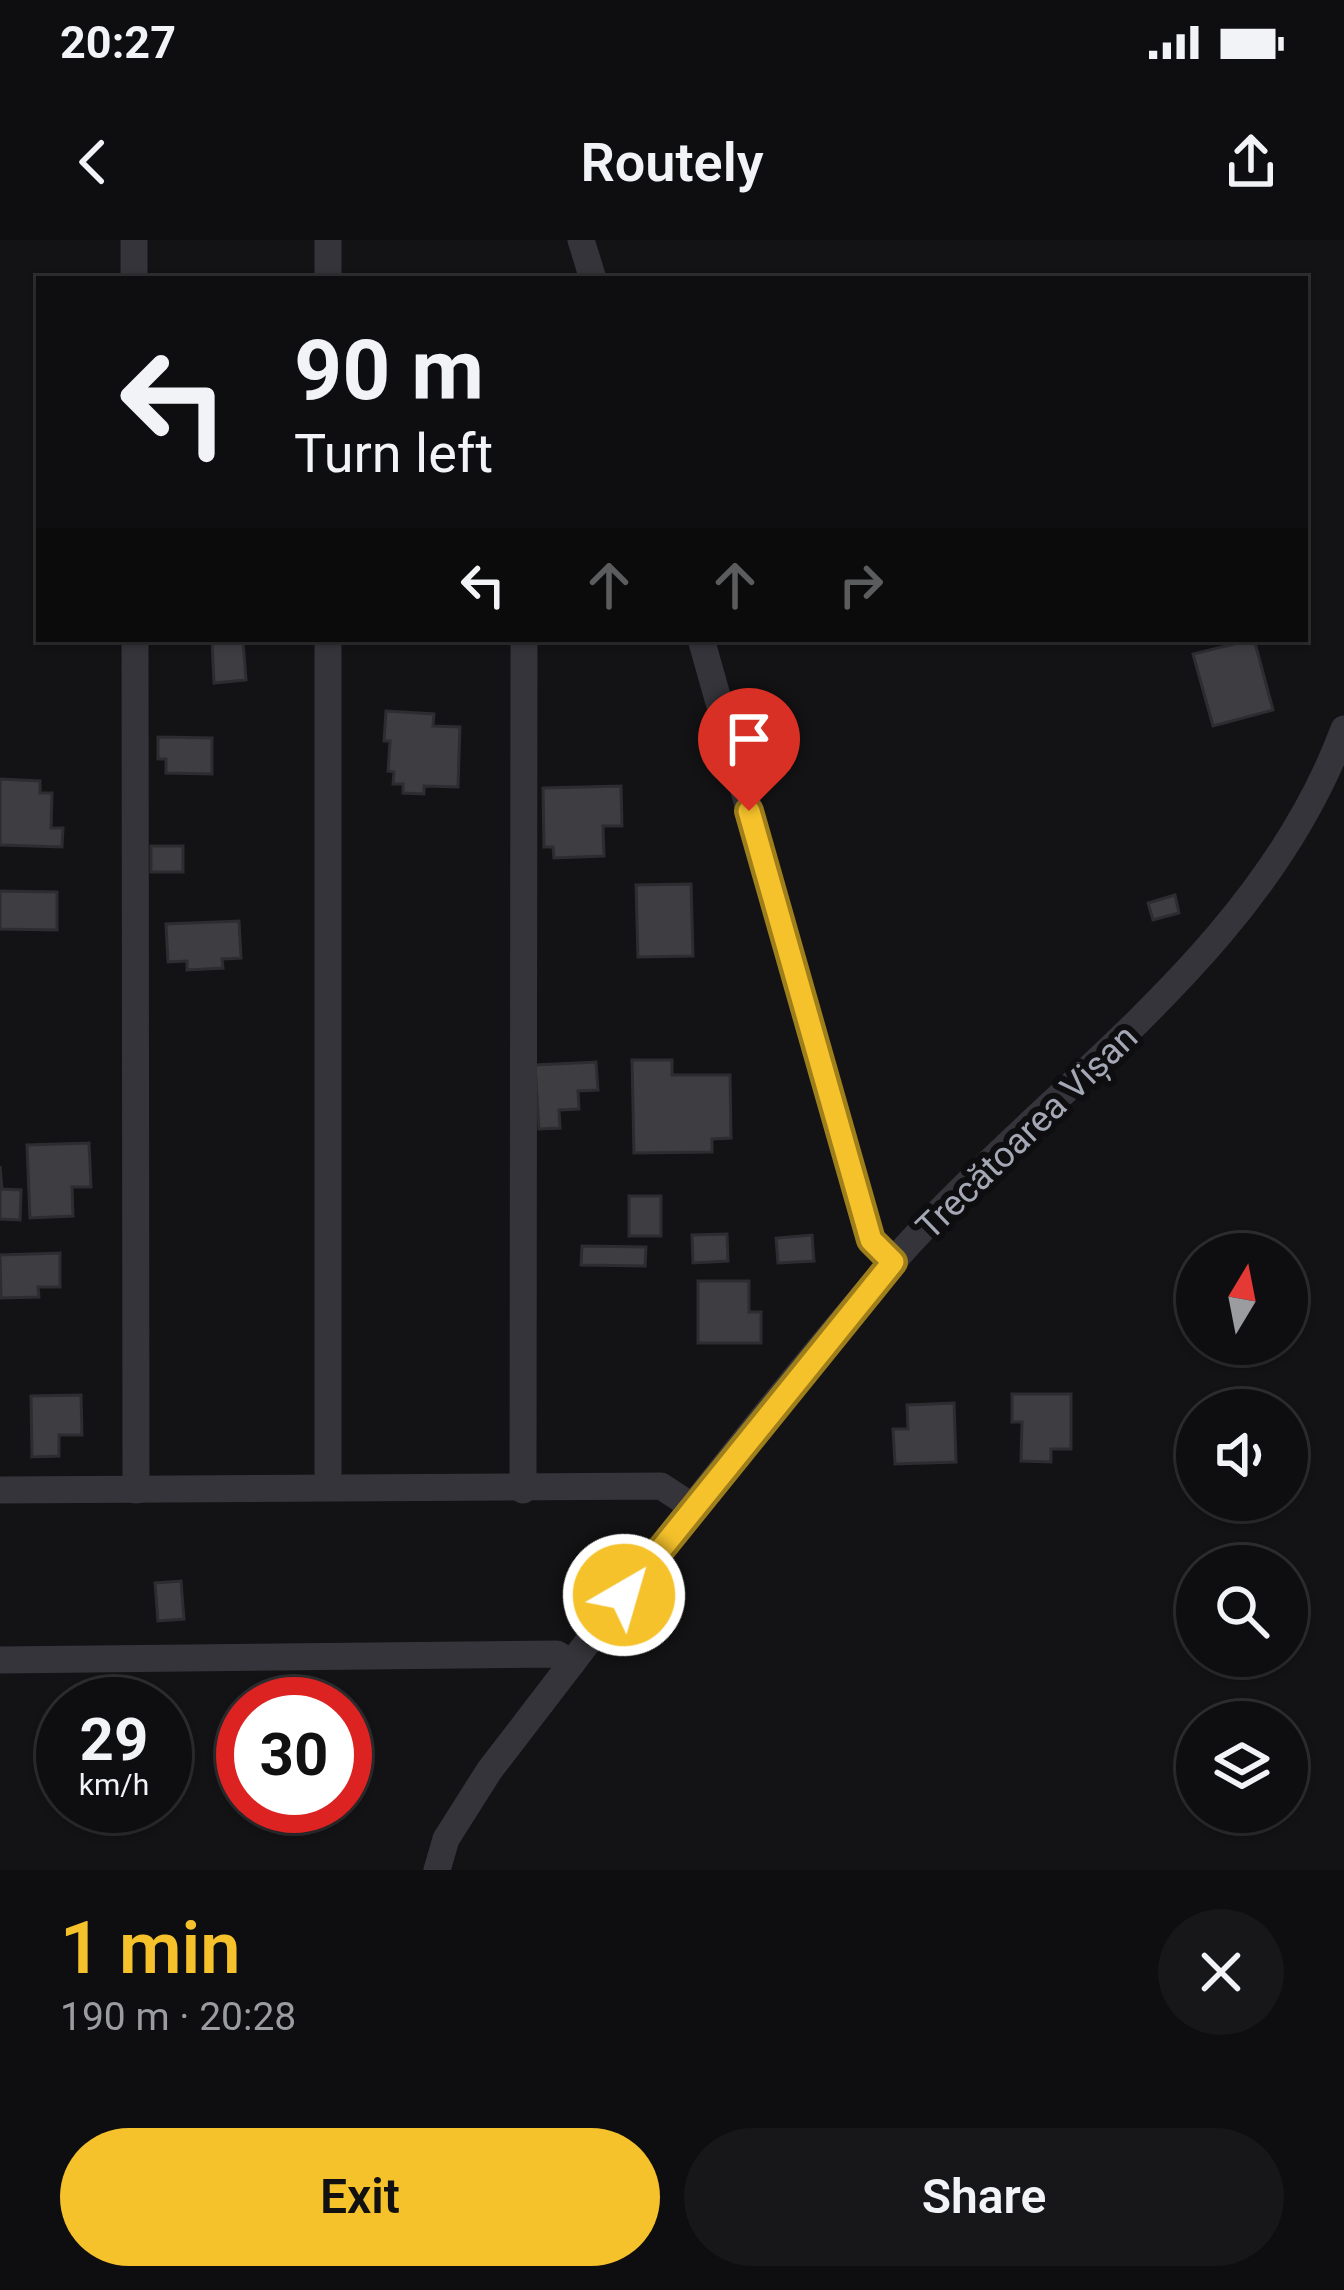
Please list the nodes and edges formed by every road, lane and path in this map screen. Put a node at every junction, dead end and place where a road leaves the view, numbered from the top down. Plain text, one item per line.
1 (134, 240) edge
2 (328, 240) edge
3 (581, 240) edge
4 (134, 276) edge
5 (328, 276) edge
6 (592, 276) edge
7 (135, 642) edge
8 (328, 642) edge
9 (524, 642) edge
10 (702, 642) edge
11 (1344, 729) edge
12 (893, 1262) junction
13 (328, 1487) junction
14 (0, 1490) edge
15 (136, 1490) junction
16 (523, 1490) junction
17 (693, 1507) junction
18 (0, 1660) edge
19 (572, 1664) junction
20 (437, 1870) edge

1 - 4 street
2 - 5 street
3 - 6 street
7 - 15 street
8 - 13 street
9 - 16 street
10 - 12 street
11 - 12 street, Trecătoarea Vișan
12 - 17 street, Trecătoarea Vișan
13 - 15 street
13 - 16 street
14 - 15 street
16 - 17 street
17 - 19 street, Trecătoarea Vișan
18 - 19 street
19 - 20 street, Trecătoarea Vișan

